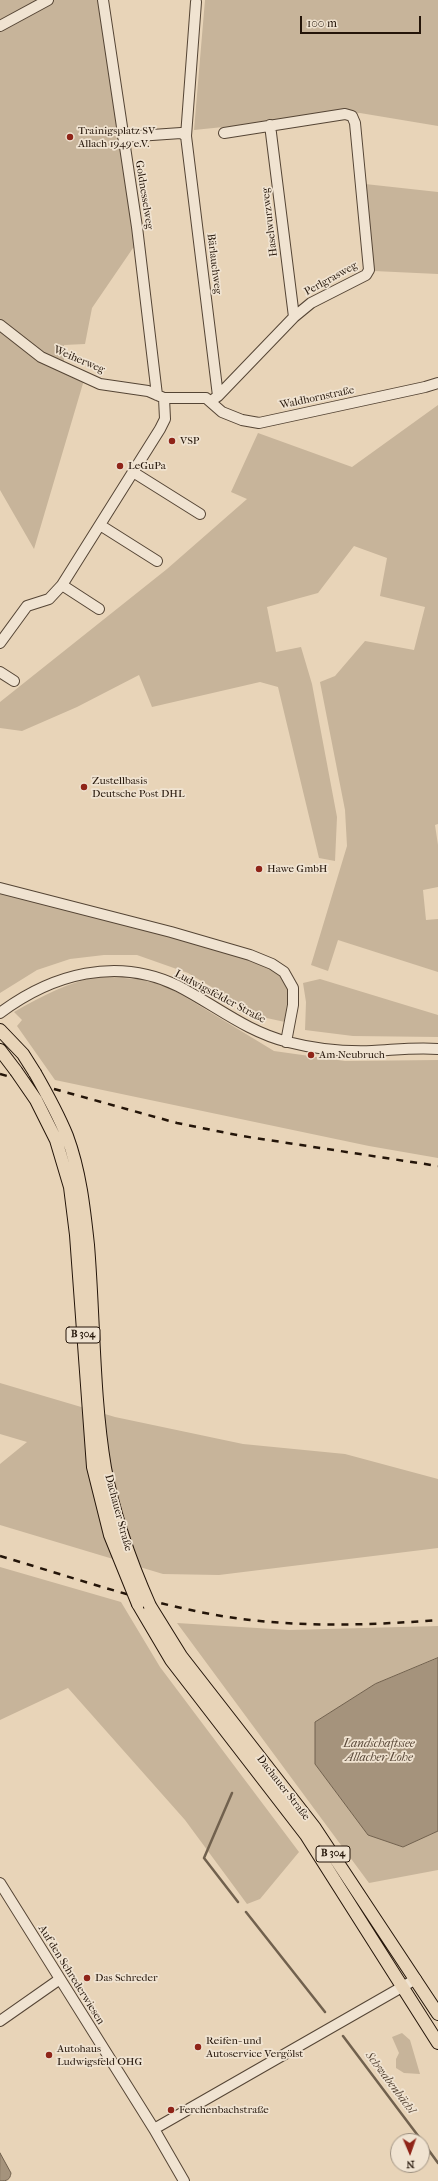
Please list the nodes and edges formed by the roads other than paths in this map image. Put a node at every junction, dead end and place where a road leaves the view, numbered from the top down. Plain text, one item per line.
1 (48, 0) edge
2 (103, 0) edge
3 (196, 2) dead end
4 (0, 26) edge
5 (270, 125) junction
6 (224, 133) dead end
7 (186, 136) junction
8 (123, 137) junction
9 (294, 316) junction
10 (0, 325) edge
11 (438, 383) edge
12 (160, 396) junction
13 (212, 398) junction
14 (133, 472) junction
15 (200, 514) dead end
16 (100, 525) junction
17 (156, 561) dead end
18 (62, 585) junction
19 (99, 608) dead end
20 (0, 643) edge
21 (0, 672) edge
22 (14, 681) dead end
23 (0, 888) edge
24 (0, 1013) edge
25 (0, 1030) edge
26 (286, 1042) junction
27 (438, 1049) edge
28 (0, 1050) edge
29 (234, 1735) junction
30 (0, 1883) edge
31 (60, 1979) junction
32 (416, 1979) junction
33 (402, 1986) junction
34 (438, 2014) edge
35 (0, 2021) edge
36 (438, 2043) edge
37 (154, 2129) junction
38 (184, 2181) edge

1 - 4 street
2 - 8 street, Goldnesselweg
3 - 7 street, Bärlauchweg
5 - 6 street
5 - 9 street, Haselwurzweg
5 - 9 street, Perlgrasweg
7 - 8 street
7 - 13 street, Bärlauchweg
8 - 12 street, Goldnesselweg
9 - 13 street, Perlgrasweg
10 - 12 street, Weiherweg
11 - 13 street, Waldhornstraße
12 - 13 street, Weiherweg
12 - 14 street, Goldnesselweg
14 - 15 street
14 - 16 street, Goldnesselweg
16 - 17 street
16 - 18 street, Goldnesselweg
18 - 19 street
18 - 20 street, Goldnesselweg
21 - 22 street
23 - 26 street
24 - 26 street, Ludwigsfelder Straße
25 - 29 main road, Dachauer Straße / B 304, bridge
26 - 27 street, Ludwigsfelder Straße
28 - 29 main road, Dachauer Straße / B 304, bridge
29 - 32 main road, Dachauer Straße / B 304
29 - 33 main road, Dachauer Straße / B 304
30 - 31 street, Auf den Schrederwiesen
31 - 35 street
31 - 37 street, Auf den Schrederwiesen
32 - 33 street
32 - 34 main road, Dachauer Straße / B 304
33 - 36 main road, Dachauer Straße / B 304
33 - 37 street
37 - 38 street, Auf den Schrederwiesen

